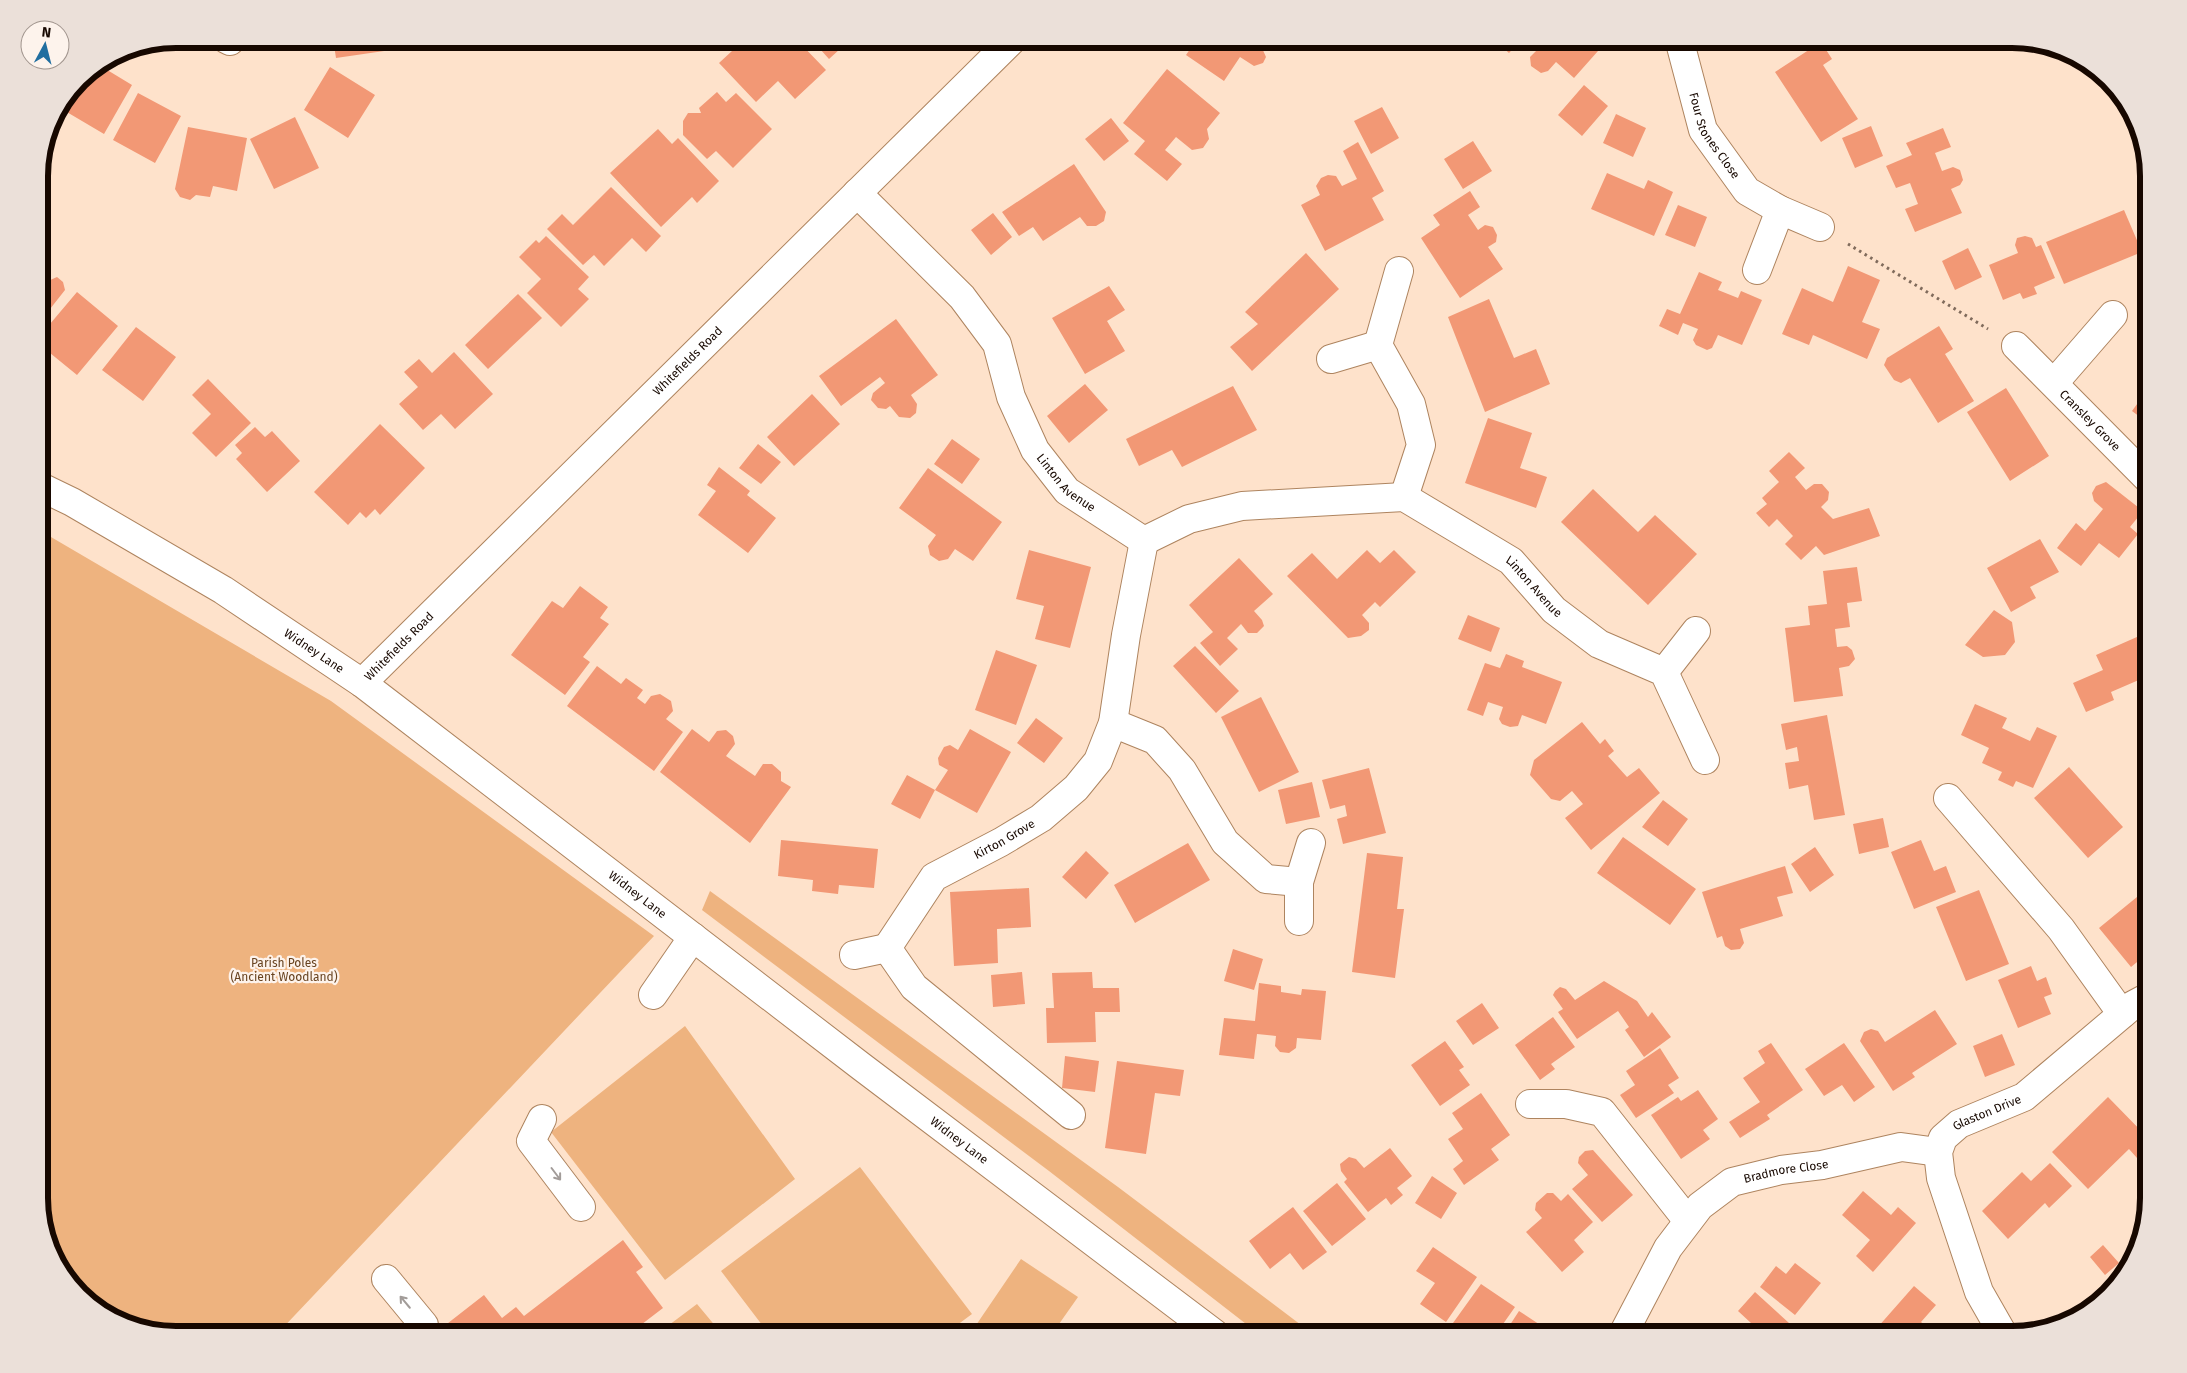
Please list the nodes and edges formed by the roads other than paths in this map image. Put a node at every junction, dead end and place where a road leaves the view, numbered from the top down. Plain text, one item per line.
1 (1004, 48) edge
2 (1681, 48) edge
3 (857, 193) junction
4 (1780, 210) junction
5 (1820, 227) road end
6 (1757, 270) dead end
7 (1399, 271) dead end
8 (2113, 315) dead end
9 (1378, 345) junction
10 (2016, 346) road end
11 (1331, 359) dead end
12 (2054, 383) junction
13 (2140, 471) edge
14 (48, 490) edge
15 (1404, 497) junction
16 (1144, 540) junction
17 (1696, 631) dead end
18 (1664, 672) junction
19 (362, 683) junction
20 (1113, 723) junction
21 (1705, 760) dead end
22 (1948, 798) dead end
23 (1311, 843) dead end
24 (1299, 882) junction
25 (1298, 921) dead end
26 (693, 937) junction
27 (886, 948) junction
28 (854, 955) dead end
29 (653, 995) dead end
30 (2140, 1001) edge
31 (2122, 1014) junction
32 (1530, 1104) dead end
33 (1071, 1115) dead end
34 (536, 1130) dead end
35 (1938, 1152) junction
36 (581, 1207) dead end
37 (1688, 1221) junction
38 (386, 1279) dead end
39 (424, 1325) dead end
40 (1204, 1326) edge
41 (1627, 1326) edge
42 (1998, 1326) edge

1 - 3 street, Whitefields Road
2 - 4 street, Four Stones Close
3 - 16 street, Linton Avenue
3 - 19 street, Whitefields Road
4 - 5 street, Four Stones Close
4 - 6 street
7 - 9 street
8 - 12 street, Cransley Grove
9 - 11 street
9 - 15 street
10 - 12 street, Cransley Grove
12 - 13 street, Cransley Grove
14 - 19 street, Widney Lane
15 - 16 street
15 - 18 street, Linton Avenue
16 - 20 street, Kirton Grove
17 - 18 street
18 - 21 street
19 - 26 street, Widney Lane
20 - 24 street
20 - 27 street, Kirton Grove
22 - 31 street
23 - 24 street
24 - 25 street
26 - 29 street
26 - 40 street, Widney Lane
27 - 28 street
27 - 33 street
30 - 31 street, Glaston Drive
31 - 35 street, Glaston Drive
32 - 37 street
34 -> 36 street
35 - 37 street, Bradmore Close
35 - 42 street
37 - 41 street, Bradmore Close
39 -> 38 street

